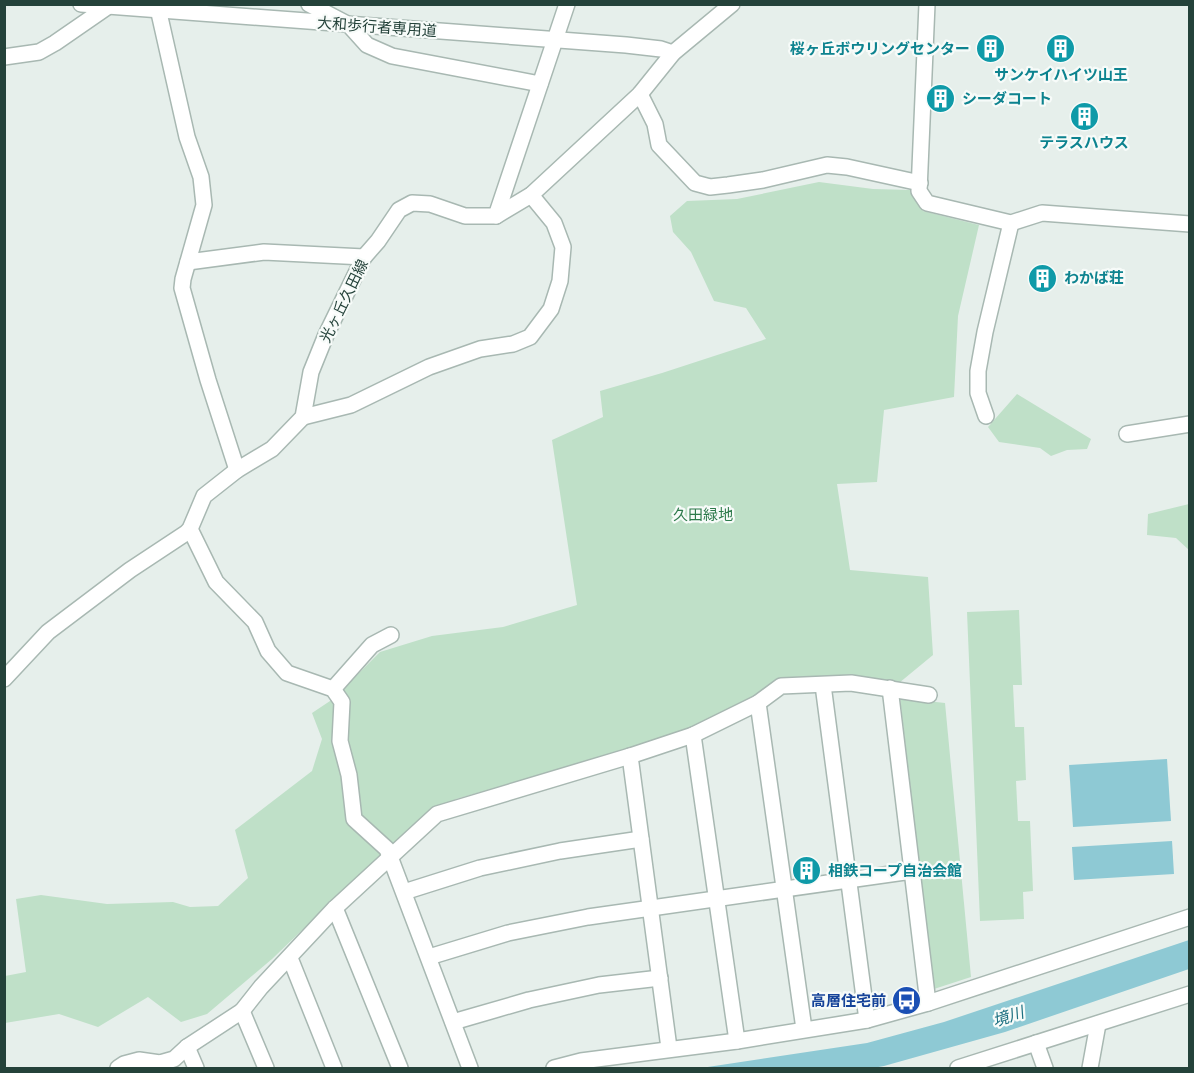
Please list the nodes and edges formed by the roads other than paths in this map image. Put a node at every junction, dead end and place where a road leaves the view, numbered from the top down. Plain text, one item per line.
1 (81, 4) edge
2 (309, 4) edge
3 (567, 4) edge
4 (732, 4) edge
5 (927, 4) edge
6 (109, 6) edge
7 (157, 8) edge
8 (349, 25) junction
9 (555, 40) junction
10 (673, 53) junction
11 (4, 57) edge
12 (540, 84) junction
13 (639, 94) junction
14 (920, 183) junction
15 (531, 195) junction
16 (496, 216) junction
17 (1011, 224) junction
18 (1190, 224) edge
19 (364, 257) junction
20 (188, 262) junction
21 (986, 416) dead end
22 (303, 417) junction
23 (1190, 424) edge
24 (1127, 434) dead end
25 (237, 470) junction
26 (190, 529) junction
27 (392, 635) dead end
28 (4, 679) edge
29 (823, 685) junction
30 (890, 688) junction
31 (333, 689) junction
32 (929, 695) dead end
33 (758, 703) junction
34 (693, 735) junction
35 (630, 756) junction
36 (641, 839) junction
37 (390, 855) junction
38 (912, 871) junction
39 (849, 880) junction
40 (784, 889) junction
41 (404, 892) junction
42 (716, 899) junction
43 (335, 908) junction
44 (650, 908) junction
45 (1190, 918) edge
46 (290, 957) junction
47 (429, 957) junction
48 (660, 978) junction
49 (1190, 994) edge
50 (928, 1004) junction
51 (242, 1011) junction
52 (867, 1020) junction
53 (453, 1022) junction
54 (1098, 1024) junction
55 (804, 1029) junction
56 (737, 1041) junction
57 (1036, 1043) junction
58 (187, 1047) junction
59 (669, 1048) junction
60 (122, 1067) edge
61 (196, 1068) edge
62 (266, 1068) edge
63 (334, 1068) edge
64 (400, 1068) edge
65 (470, 1068) edge
66 (554, 1068) edge
67 (960, 1068) edge
68 (1045, 1068) edge
69 (1089, 1068) edge

1 - 6 street, 大和歩行者専用道
2 - 8 street
3 - 9 street
4 - 10 street
5 - 14 street
6 - 7 street, 大和歩行者専用道
6 - 11 street
7 - 8 street, 大和歩行者専用道
7 - 20 street
8 - 9 street, 大和歩行者専用道
8 - 12 street
9 - 10 street, 大和歩行者専用道
9 - 12 street
10 - 13 street
12 - 16 street
13 - 14 street
13 - 15 street
14 - 17 street
15 - 16 street
15 - 22 street
16 - 19 street, 光ヶ丘久田線
17 - 18 street
17 - 21 street
19 - 20 street
19 - 22 street, 光ヶ丘久田線
20 - 25 street
22 - 25 street
23 - 24 street
25 - 26 street
26 - 28 street
26 - 31 street
27 - 31 street
29 - 30 street
29 - 33 street
29 - 39 street
30 - 32 street
30 - 38 street
31 - 37 street
33 - 34 street
33 - 40 street
34 - 35 street
34 - 42 street
35 - 36 street
35 - 37 street
36 - 41 street
36 - 44 street
37 - 41 street
37 - 43 street
38 - 39 street
38 - 50 street
39 - 40 street
39 - 52 street
40 - 42 street
40 - 55 street
41 - 47 street
42 - 44 street
42 - 56 street
43 - 46 street
43 - 64 street
44 - 47 street
44 - 48 street
45 - 50 street
46 - 51 street
46 - 63 street
47 - 53 street
48 - 53 street
48 - 59 street
49 - 54 street
50 - 52 street
51 - 58 street
51 - 62 street
52 - 55 street
53 - 65 street
54 - 57 street
54 - 69 street
55 - 56 street
56 - 59 street
57 - 67 street
57 - 68 street
58 - 60 street
58 - 61 street
59 - 66 street

